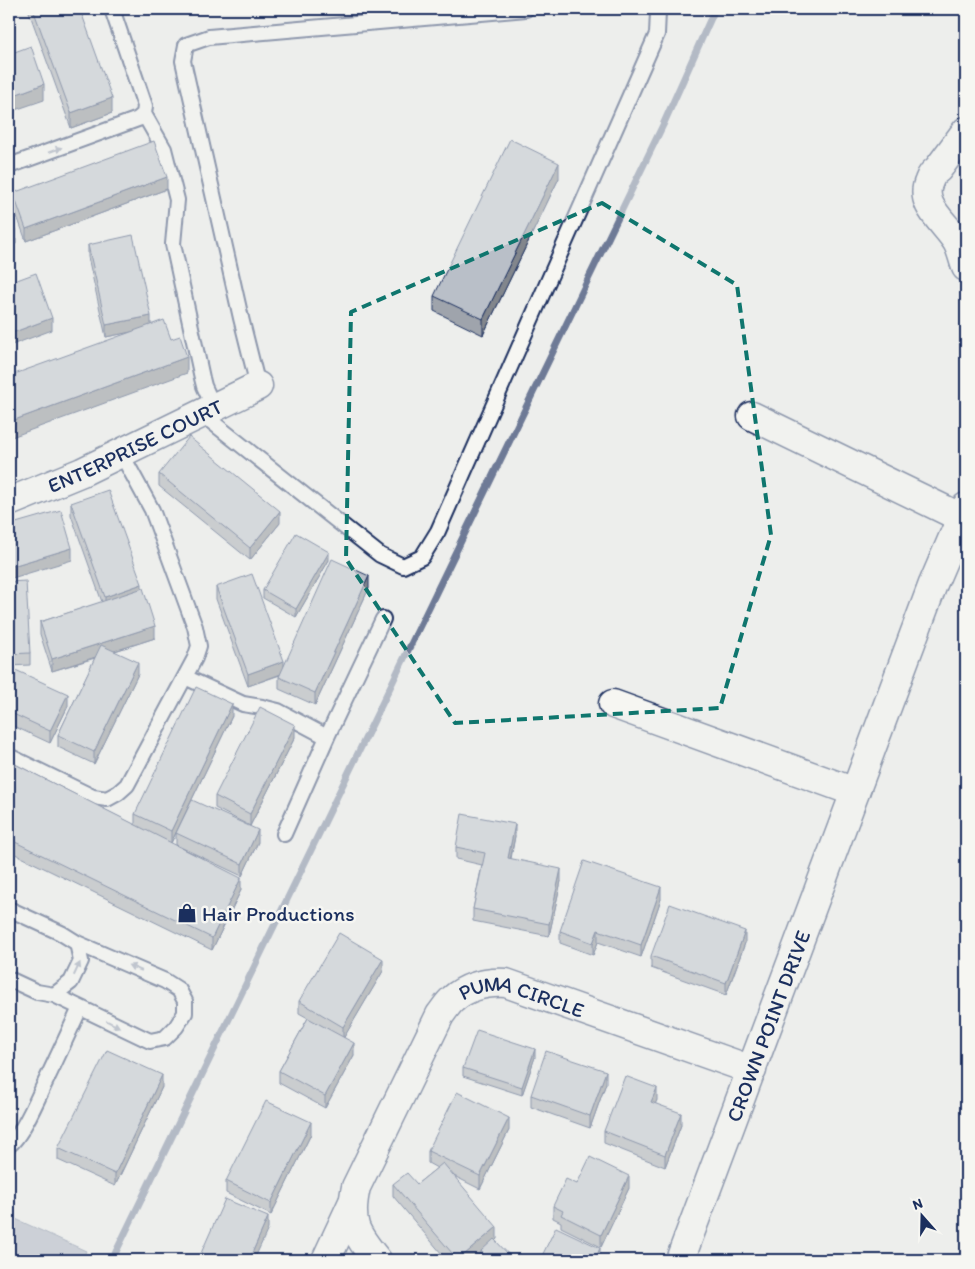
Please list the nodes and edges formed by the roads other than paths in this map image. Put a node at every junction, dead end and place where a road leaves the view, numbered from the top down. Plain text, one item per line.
1 (112, 9) edge
2 (526, 9) edge
3 (655, 9) edge
4 (144, 114) junction
5 (966, 130) edge
6 (9, 166) edge
7 (966, 267) edge
8 (258, 386) joint
9 (208, 411) junction
10 (752, 416) dead end
11 (121, 453) junction
12 (9, 502) edge
13 (965, 515) edge
14 (383, 619) dead end
15 (185, 677) junction
16 (614, 704) dead end
17 (327, 737) junction
18 (9, 756) edge
19 (856, 792) junction
20 (284, 834) dead end
21 (9, 909) edge
22 (77, 943) junction
23 (9, 979) edge
24 (54, 995) junction
25 (80, 1008) junction
26 (752, 1070) junction
27 (9, 1145) edge
28 (352, 1204) junction
29 (326, 1260) edge
30 (377, 1260) edge
31 (680, 1260) edge

1 - 4 lane
2 - 8 lane
3 - 9 lane
6 -> 4 lane
4 - 9 lane
5 - 7 street
8 - 9 street, ENTERPRISE COURT
9 - 11 street, ENTERPRISE COURT
10 - 13 street, CROWN POINT DRIVE
11 - 12 street, ENTERPRISE COURT
11 - 15 lane
13 - 19 street, CROWN POINT DRIVE
14 - 17 lane
15 - 17 lane
15 - 18 lane
16 - 19 street
17 - 20 lane
19 - 26 street, CROWN POINT DRIVE
21 - 22 lane
24 -> 22 lane
25 -> 22 lane
23 - 24 lane
24 - 25 lane
25 - 27 lane
26 - 28 street, PUMA CIRCLE
26 - 31 street, CROWN POINT DRIVE
28 - 29 street, PUMA CIRCLE
28 - 30 street, PUMA CIRCLE

